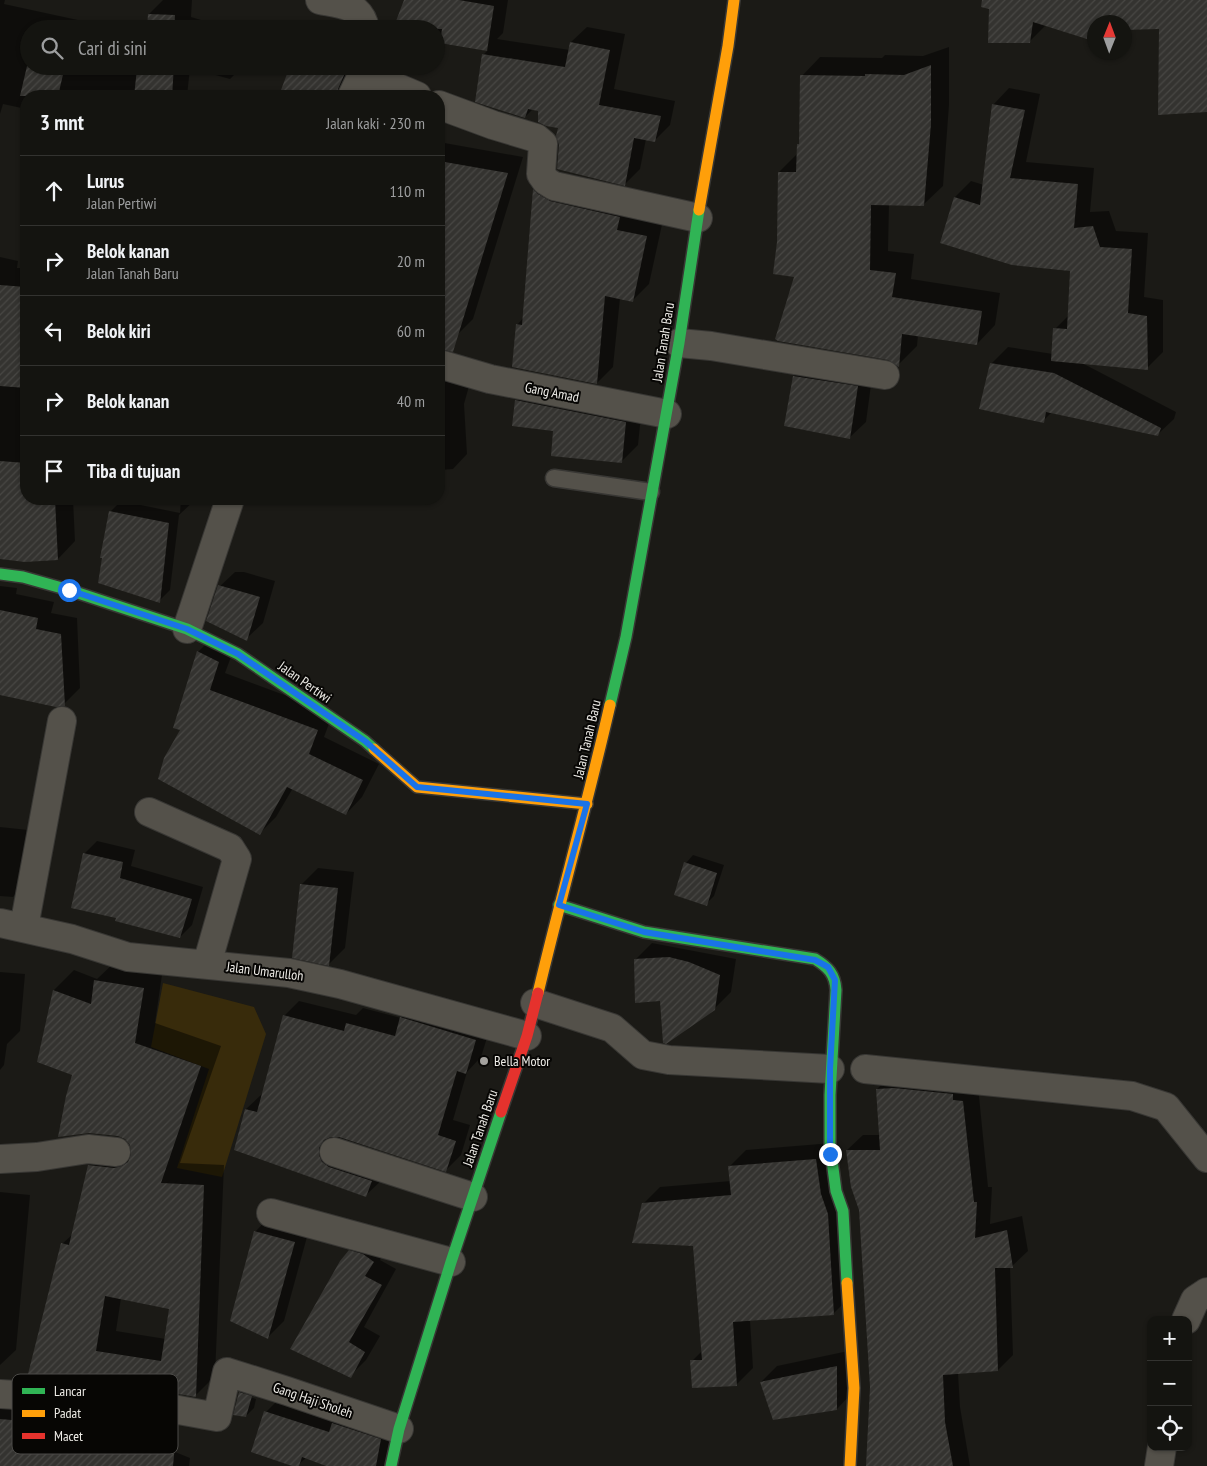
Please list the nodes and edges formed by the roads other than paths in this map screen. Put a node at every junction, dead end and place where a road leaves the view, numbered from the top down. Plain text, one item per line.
1 (320, 0) edge
2 (734, 0) edge
3 (362, 20) edge
4 (360, 79) edge
5 (398, 90) edge
6 (445, 107) edge
7 (698, 218) junction
8 (679, 343) junction
9 (445, 366) edge
10 (885, 375) dead end
11 (666, 414) junction
12 (554, 478) dead end
13 (651, 492) junction
14 (228, 505) edge
15 (0, 574) edge
16 (187, 629) junction
17 (62, 721) dead end
18 (587, 804) junction
19 (149, 812) dead end
20 (559, 905) junction
21 (12, 925) edge
22 (207, 964) junction
23 (545, 1006) junction
24 (527, 1036) junction
25 (830, 1069) junction
26 (865, 1069) dead end
27 (116, 1152) dead end
28 (334, 1152) dead end
29 (1207, 1158) edge
30 (0, 1159) edge
31 (473, 1197) junction
32 (271, 1213) dead end
33 (451, 1262) junction
34 (1207, 1292) edge
35 (1188, 1316) edge
36 (178, 1410) edge
37 (399, 1429) junction
38 (1161, 1451) edge
39 (391, 1466) edge
40 (850, 1466) edge
41 (1159, 1466) edge

1 - 3 street
2 - 7 main road, Jalan Tanah Baru
4 - 5 street
6 - 7 street
7 - 8 main road, Jalan Tanah Baru
8 - 10 street
8 - 11 main road, Jalan Tanah Baru
9 - 11 street, Gang Amad
11 - 13 main road, Jalan Tanah Baru
12 - 13 lane
13 - 18 main road, Jalan Tanah Baru
14 - 16 street
15 - 16 main road, Jalan Pertiwi
16 - 18 main road, Jalan Pertiwi
17 - 21 street
18 - 20 main road, Jalan Tanah Baru
19 - 22 street
20 - 23 main road, Jalan Tanah Baru
20 - 25 main road
21 - 22 street, Jalan Umarulloh
22 - 24 street, Jalan Umarulloh
23 - 24 main road, Jalan Tanah Baru
23 - 25 street
24 - 31 main road, Jalan Tanah Baru
25 - 40 main road
26 - 29 street
27 - 30 street
28 - 31 street
31 - 33 main road, Jalan Tanah Baru
32 - 33 street
33 - 37 main road, Jalan Tanah Baru
34 - 35 street
36 - 37 street, Gang Haji Sholeh
37 - 39 main road, Jalan Tanah Baru
38 - 41 street

